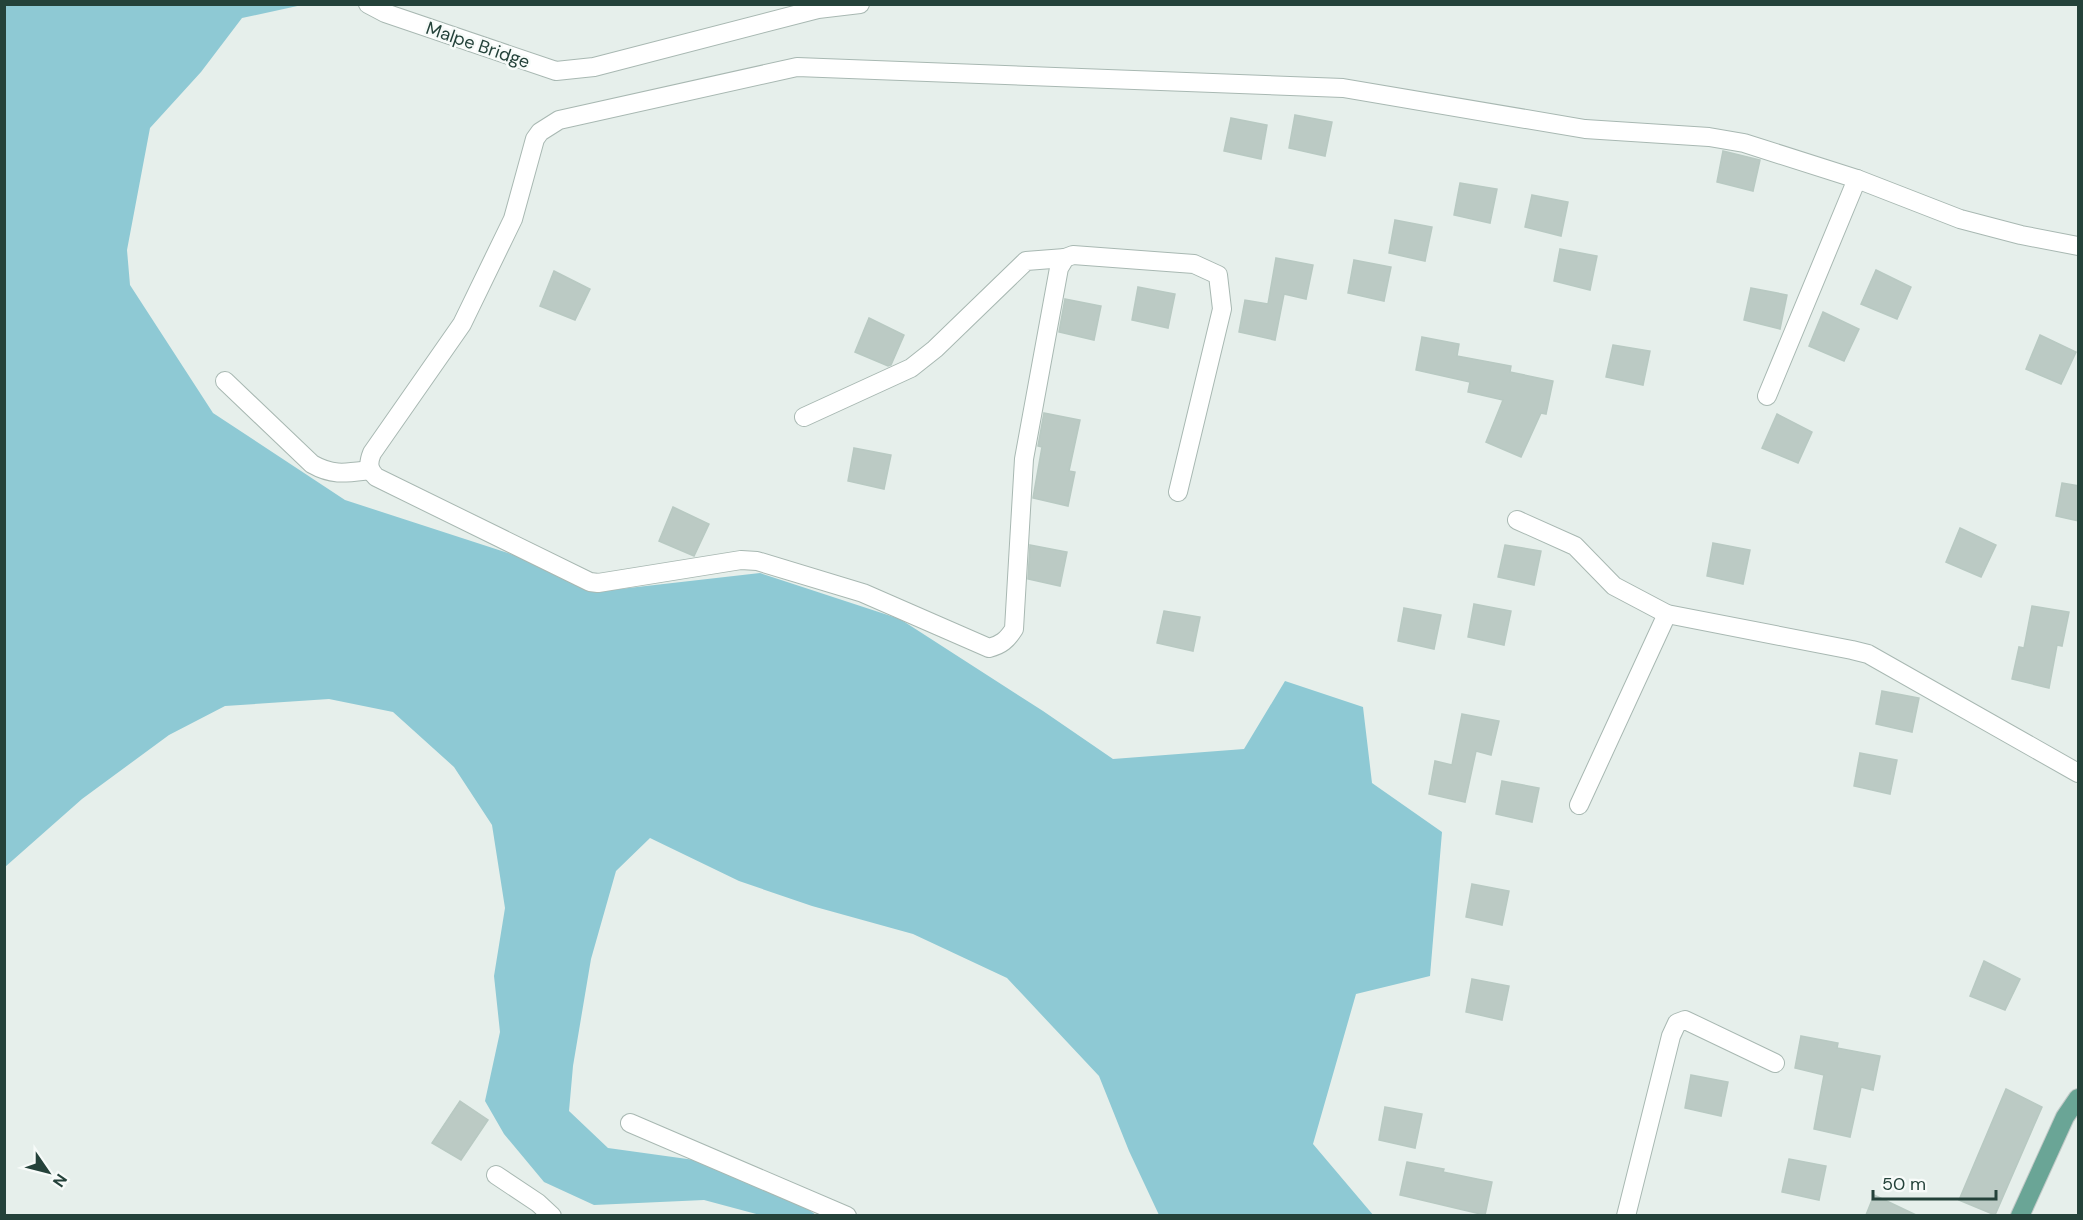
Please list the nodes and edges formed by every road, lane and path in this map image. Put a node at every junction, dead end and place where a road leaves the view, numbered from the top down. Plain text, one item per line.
1 (368, 4) edge
2 (860, 4) edge
3 (1857, 179) junction
4 (2079, 246) edge
5 (1065, 258) junction
6 (225, 381) dead end
7 (1767, 396) dead end
8 (804, 417) dead end
9 (370, 471) junction
10 (1178, 492) dead end
11 (1517, 520) dead end
12 (1667, 614) junction
13 (2079, 773) edge
14 (1579, 805) dead end
15 (1775, 1063) dead end
16 (2079, 1098) edge
17 (630, 1123) dead end
18 (496, 1175) dead end
19 (552, 1215) edge
20 (847, 1215) edge
21 (1626, 1215) edge
22 (2020, 1215) edge

1 - 2 street, Malpe Bridge
3 - 4 street
3 - 7 street
3 - 9 street
5 - 8 street
5 - 9 street
5 - 10 street
6 - 9 street
11 - 12 street
12 - 13 street
12 - 14 street
15 - 21 street
16 - 22 main road
17 - 20 street
18 - 19 street

